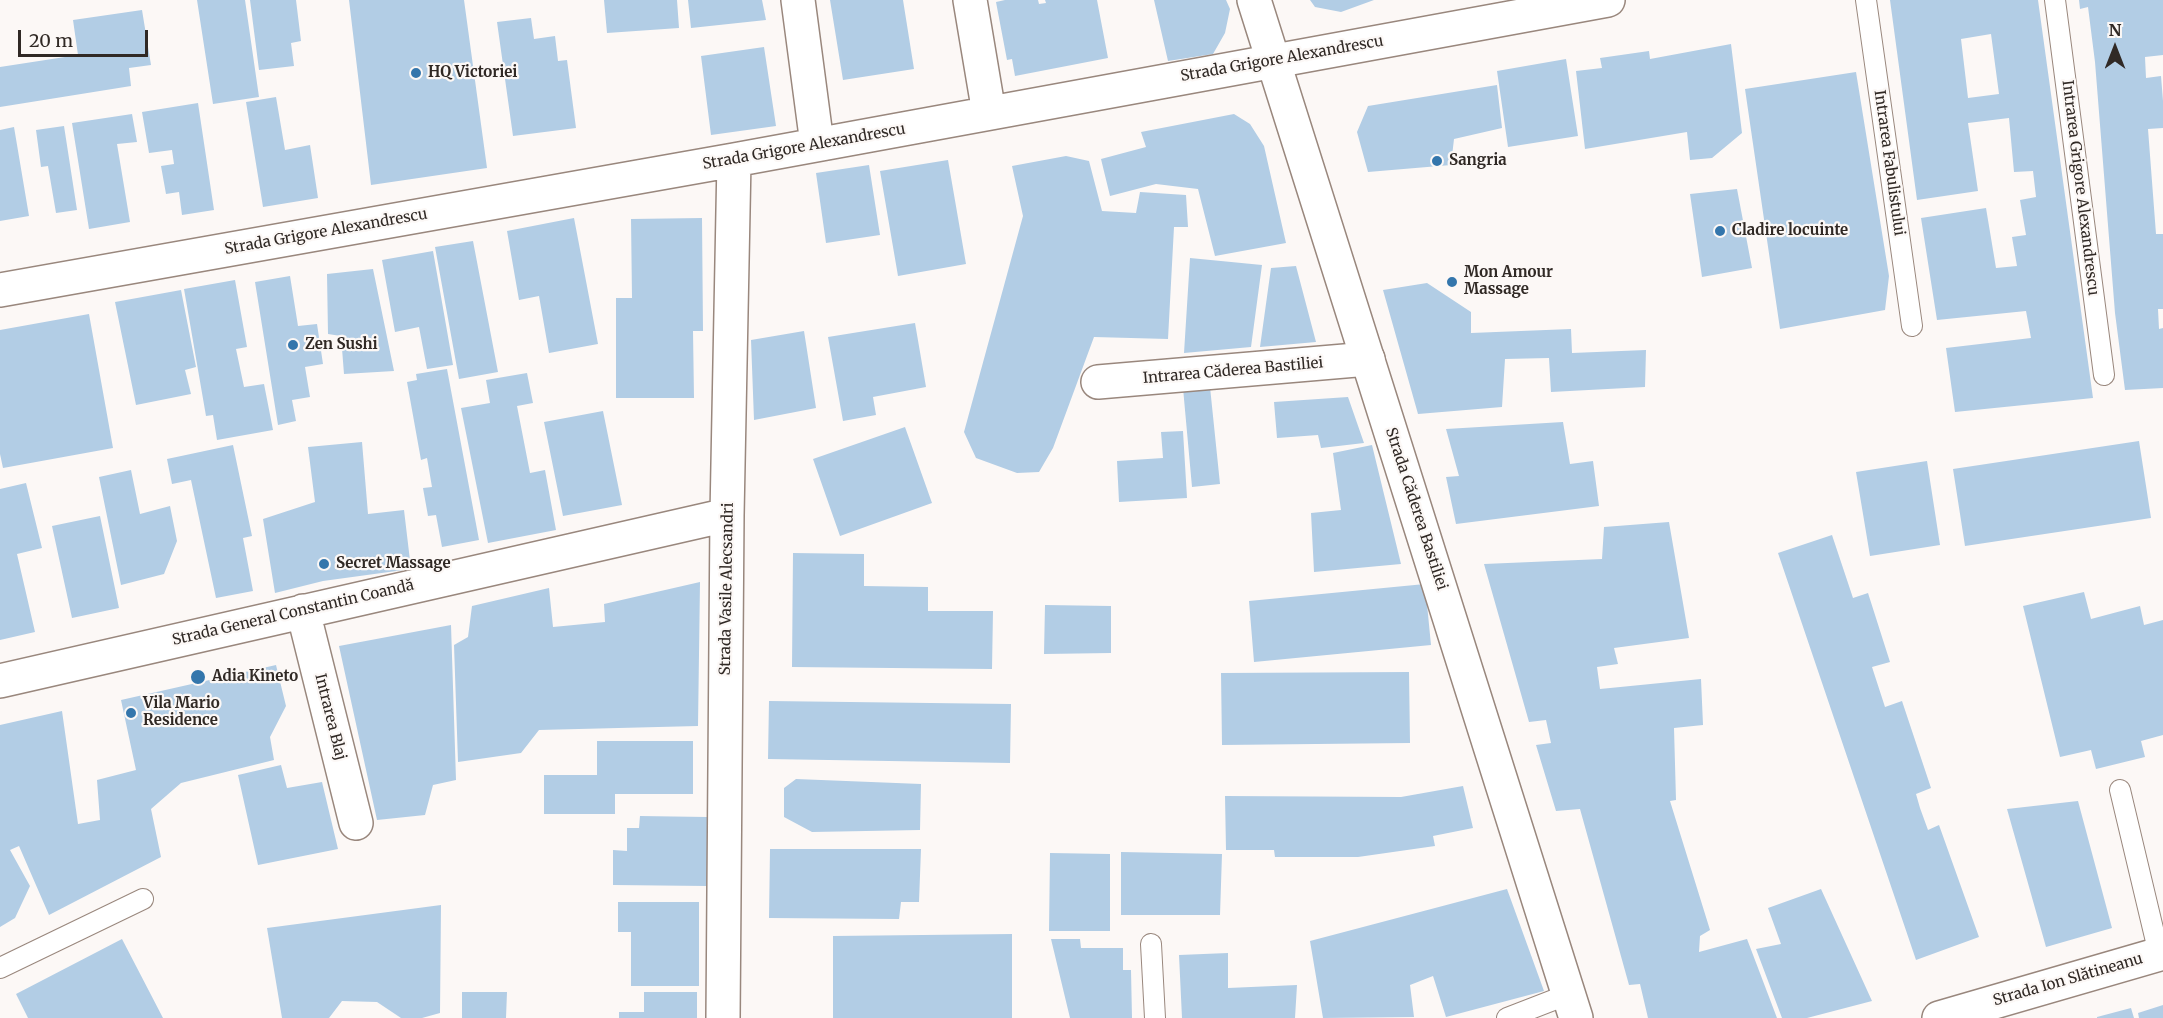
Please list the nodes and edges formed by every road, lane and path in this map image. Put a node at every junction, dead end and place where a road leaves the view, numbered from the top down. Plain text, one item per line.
1 (798, 0) edge
2 (970, 0) edge
3 (1254, 0) edge
4 (1608, 0) edge
5 (1866, 0) edge
6 (2055, 0) edge
7 (1273, 60) junction
8 (989, 112) junction
9 (817, 144) junction
10 (734, 160) junction
11 (0, 290) edge
12 (1912, 326) dead end
13 (1368, 359) junction
14 (2104, 375) dead end
15 (1098, 382) dead end
16 (727, 515) junction
17 (303, 611) junction
18 (0, 681) edge
19 (2120, 790) dead end
20 (356, 823) dead end
21 (143, 899) dead end
22 (1151, 944) dead end
23 (2161, 953) edge
24 (0, 968) edge
25 (1573, 1006) edge
26 (723, 1018) edge
27 (1155, 1018) edge
28 (1507, 1018) edge
29 (1939, 1018) edge

1 - 9 street
2 - 8 street
3 - 7 street, Strada Căderea Bastiliei
4 - 7 street, Strada Grigore Alexandrescu
5 - 12 lane, Intrarea Fabulistului
6 - 14 lane, Intrarea Grigore Alexandrescu
7 - 8 street, Strada Grigore Alexandrescu
7 - 13 street, Strada Căderea Bastiliei
8 - 9 street, Strada Grigore Alexandrescu
9 - 10 street, Strada Grigore Alexandrescu
10 - 11 street, Strada Grigore Alexandrescu
10 - 16 street, Strada Vasile Alecsandri
13 - 15 street, Intrarea Căderea Bastiliei
13 - 25 street, Strada Căderea Bastiliei
16 - 17 street, Strada General Constantin Coandă
16 - 26 street, Strada Vasile Alecsandri
17 - 18 street, Strada General Constantin Coandă
17 - 20 street, Intrarea Blaj
19 - 23 lane
21 - 24 lane
22 - 27 lane
23 - 29 street, Strada Ion Slătineanu
25 - 28 lane

